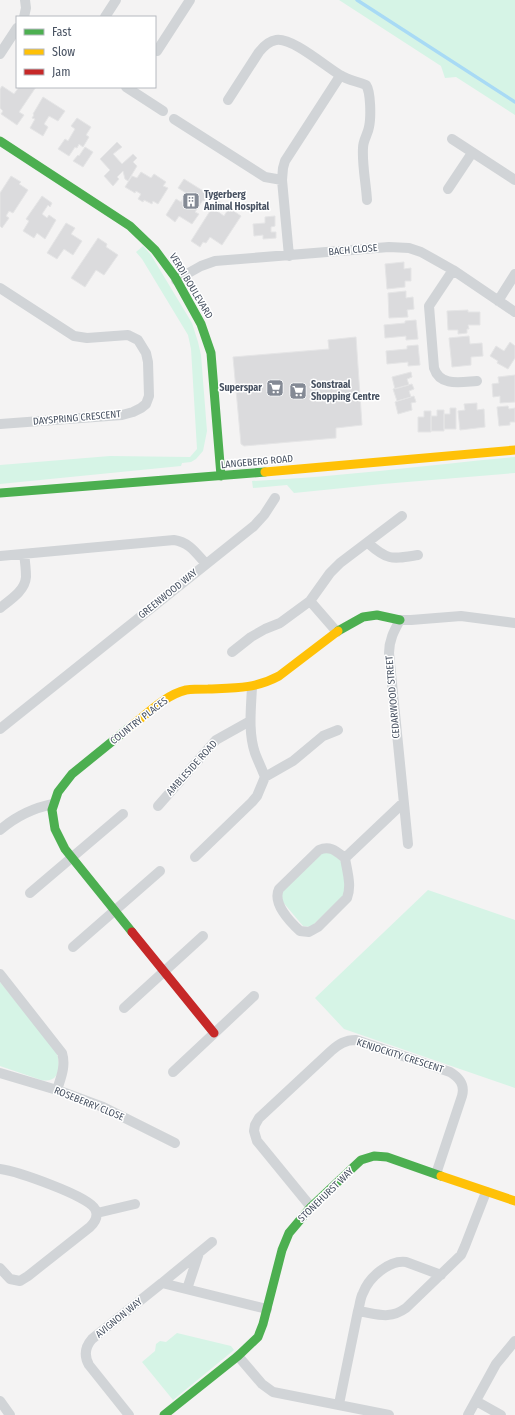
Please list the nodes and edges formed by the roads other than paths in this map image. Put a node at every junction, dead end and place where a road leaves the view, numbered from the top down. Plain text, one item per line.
1 (25, 0) edge
2 (116, 0) edge
3 (190, 0) edge
4 (24, 16) edge
5 (106, 16) edge
6 (16, 30) edge
7 (157, 51) dead end
8 (0, 54) edge
9 (340, 76) junction
10 (128, 88) edge
11 (228, 100) dead end
12 (163, 111) dead end
13 (174, 119) dead end
14 (452, 139) dead end
15 (0, 141) edge
16 (472, 153) junction
17 (282, 180) junction
18 (515, 180) edge
19 (448, 189) dead end
20 (367, 200) dead end
21 (289, 256) junction
22 (453, 270) junction
23 (515, 274) edge
24 (176, 280) junction
25 (0, 288) edge
26 (498, 300) junction
27 (515, 312) edge
28 (477, 381) dead end
29 (0, 424) edge
30 (515, 450) edge
31 (221, 476) junction
32 (0, 493) edge
33 (275, 498) dead end
34 (402, 516) dead end
35 (368, 543) junction
36 (24, 554) junction
37 (418, 555) dead end
38 (0, 556) edge
39 (206, 564) junction
40 (310, 600) junction
41 (0, 608) edge
42 (400, 620) junction
43 (515, 623) edge
44 (338, 632) junction
45 (232, 652) dead end
46 (252, 687) junction
47 (250, 721) junction
48 (0, 729) edge
49 (338, 730) dead end
50 (265, 777) junction
51 (403, 803) junction
52 (53, 804) junction
53 (158, 806) dead end
54 (123, 814) dead end
55 (0, 830) edge
56 (408, 844) dead end
57 (72, 857) junction
58 (195, 857) dead end
59 (345, 858) junction
60 (160, 871) dead end
61 (30, 893) dead end
62 (115, 911) junction
63 (204, 936) dead end
64 (73, 947) dead end
65 (164, 972) junction
66 (0, 974) edge
67 (254, 996) dead end
68 (124, 1008) dead end
69 (214, 1034) junction
70 (174, 1072) dead end
71 (0, 1073) edge
72 (58, 1090) junction
73 (175, 1143) dead end
74 (0, 1169) edge
75 (436, 1174) junction
76 (486, 1192) junction
77 (515, 1201) edge
78 (135, 1204) dead end
79 (311, 1207) junction
80 (97, 1213) junction
81 (212, 1242) dead end
82 (198, 1253) junction
83 (0, 1268) edge
84 (441, 1275) junction
85 (162, 1283) junction
86 (187, 1289) junction
87 (267, 1310) junction
88 (358, 1311) junction
89 (515, 1341) edge
90 (238, 1356) junction
91 (0, 1401) edge
92 (476, 1401) junction
93 (339, 1404) junction
94 (10, 1415) edge
95 (129, 1415) edge
96 (164, 1415) edge
97 (389, 1415) edge
98 (468, 1415) edge
99 (501, 1415) edge

1 - 4 street
2 - 5 street
3 - 7 street
6 - 8 street
9 - 11 street
9 - 17 street
9 - 20 street
10 - 12 street
13 - 17 street
14 - 16 street
15 - 24 street, VERDI BOULEVARD
16 - 18 street
16 - 19 street
17 - 21 street
21 - 22 street, BACH CLOSE
21 - 24 street, BACH CLOSE
22 - 26 street, BACH CLOSE
22 - 28 street
23 - 26 street
24 - 31 street, VERDI BOULEVARD
25 - 29 street, DAYSPRING CRESCENT
26 - 27 street, BACH CLOSE
30 - 31 street, LANGEBERG ROAD
31 - 32 street, LANGEBERG ROAD
33 - 39 street
34 - 35 street
35 - 37 street
35 - 40 street
36 - 38 street, GREENWOOD WAY
36 - 39 street, GREENWOOD WAY
36 - 41 street
39 - 48 street, GREENWOOD WAY
40 - 44 street
40 - 45 street
42 - 43 street
42 - 44 street, COUNTRY PLACES
42 - 51 street, CEDARWOOD STREET
44 - 46 street, COUNTRY PLACES
46 - 47 street
46 - 52 street, COUNTRY PLACES
47 - 50 street
47 - 53 street, AMBLESIDE ROAD
49 - 50 street
50 - 58 street
51 - 56 street, CEDARWOOD STREET
51 - 59 street
52 - 55 street
52 - 57 street, COUNTRY PLACES
54 - 57 street
57 - 61 street
57 - 62 street, COUNTRY PLACES
59 - 59 street
60 - 62 street
62 - 64 street
62 - 65 street, COUNTRY PLACES
63 - 65 street
65 - 68 street
65 - 69 street, COUNTRY PLACES
66 - 72 street
67 - 69 street
69 - 70 street
71 - 72 street, ROSEBERRY CLOSE
72 - 73 street, ROSEBERRY CLOSE
74 - 80 street
75 - 76 street, STONEHURST WAY
75 - 79 street, STONEHURST WAY
75 - 79 street, KENJOCKITY CRESCENT
76 - 77 street, STONEHURST WAY
76 - 84 street
78 - 80 street
79 - 87 street, STONEHURST WAY
80 - 83 street
81 - 82 street, AVIGNON WAY
82 - 85 street, AVIGNON WAY
82 - 86 street
84 - 88 street
84 - 88 street
85 - 86 street
85 - 95 street, AVIGNON WAY
86 - 87 street
87 - 90 street, STONEHURST WAY
88 - 93 street
89 - 92 street
90 - 93 street
90 - 96 street, STONEHURST WAY
91 - 94 street
92 - 98 street
92 - 99 street
93 - 97 street

